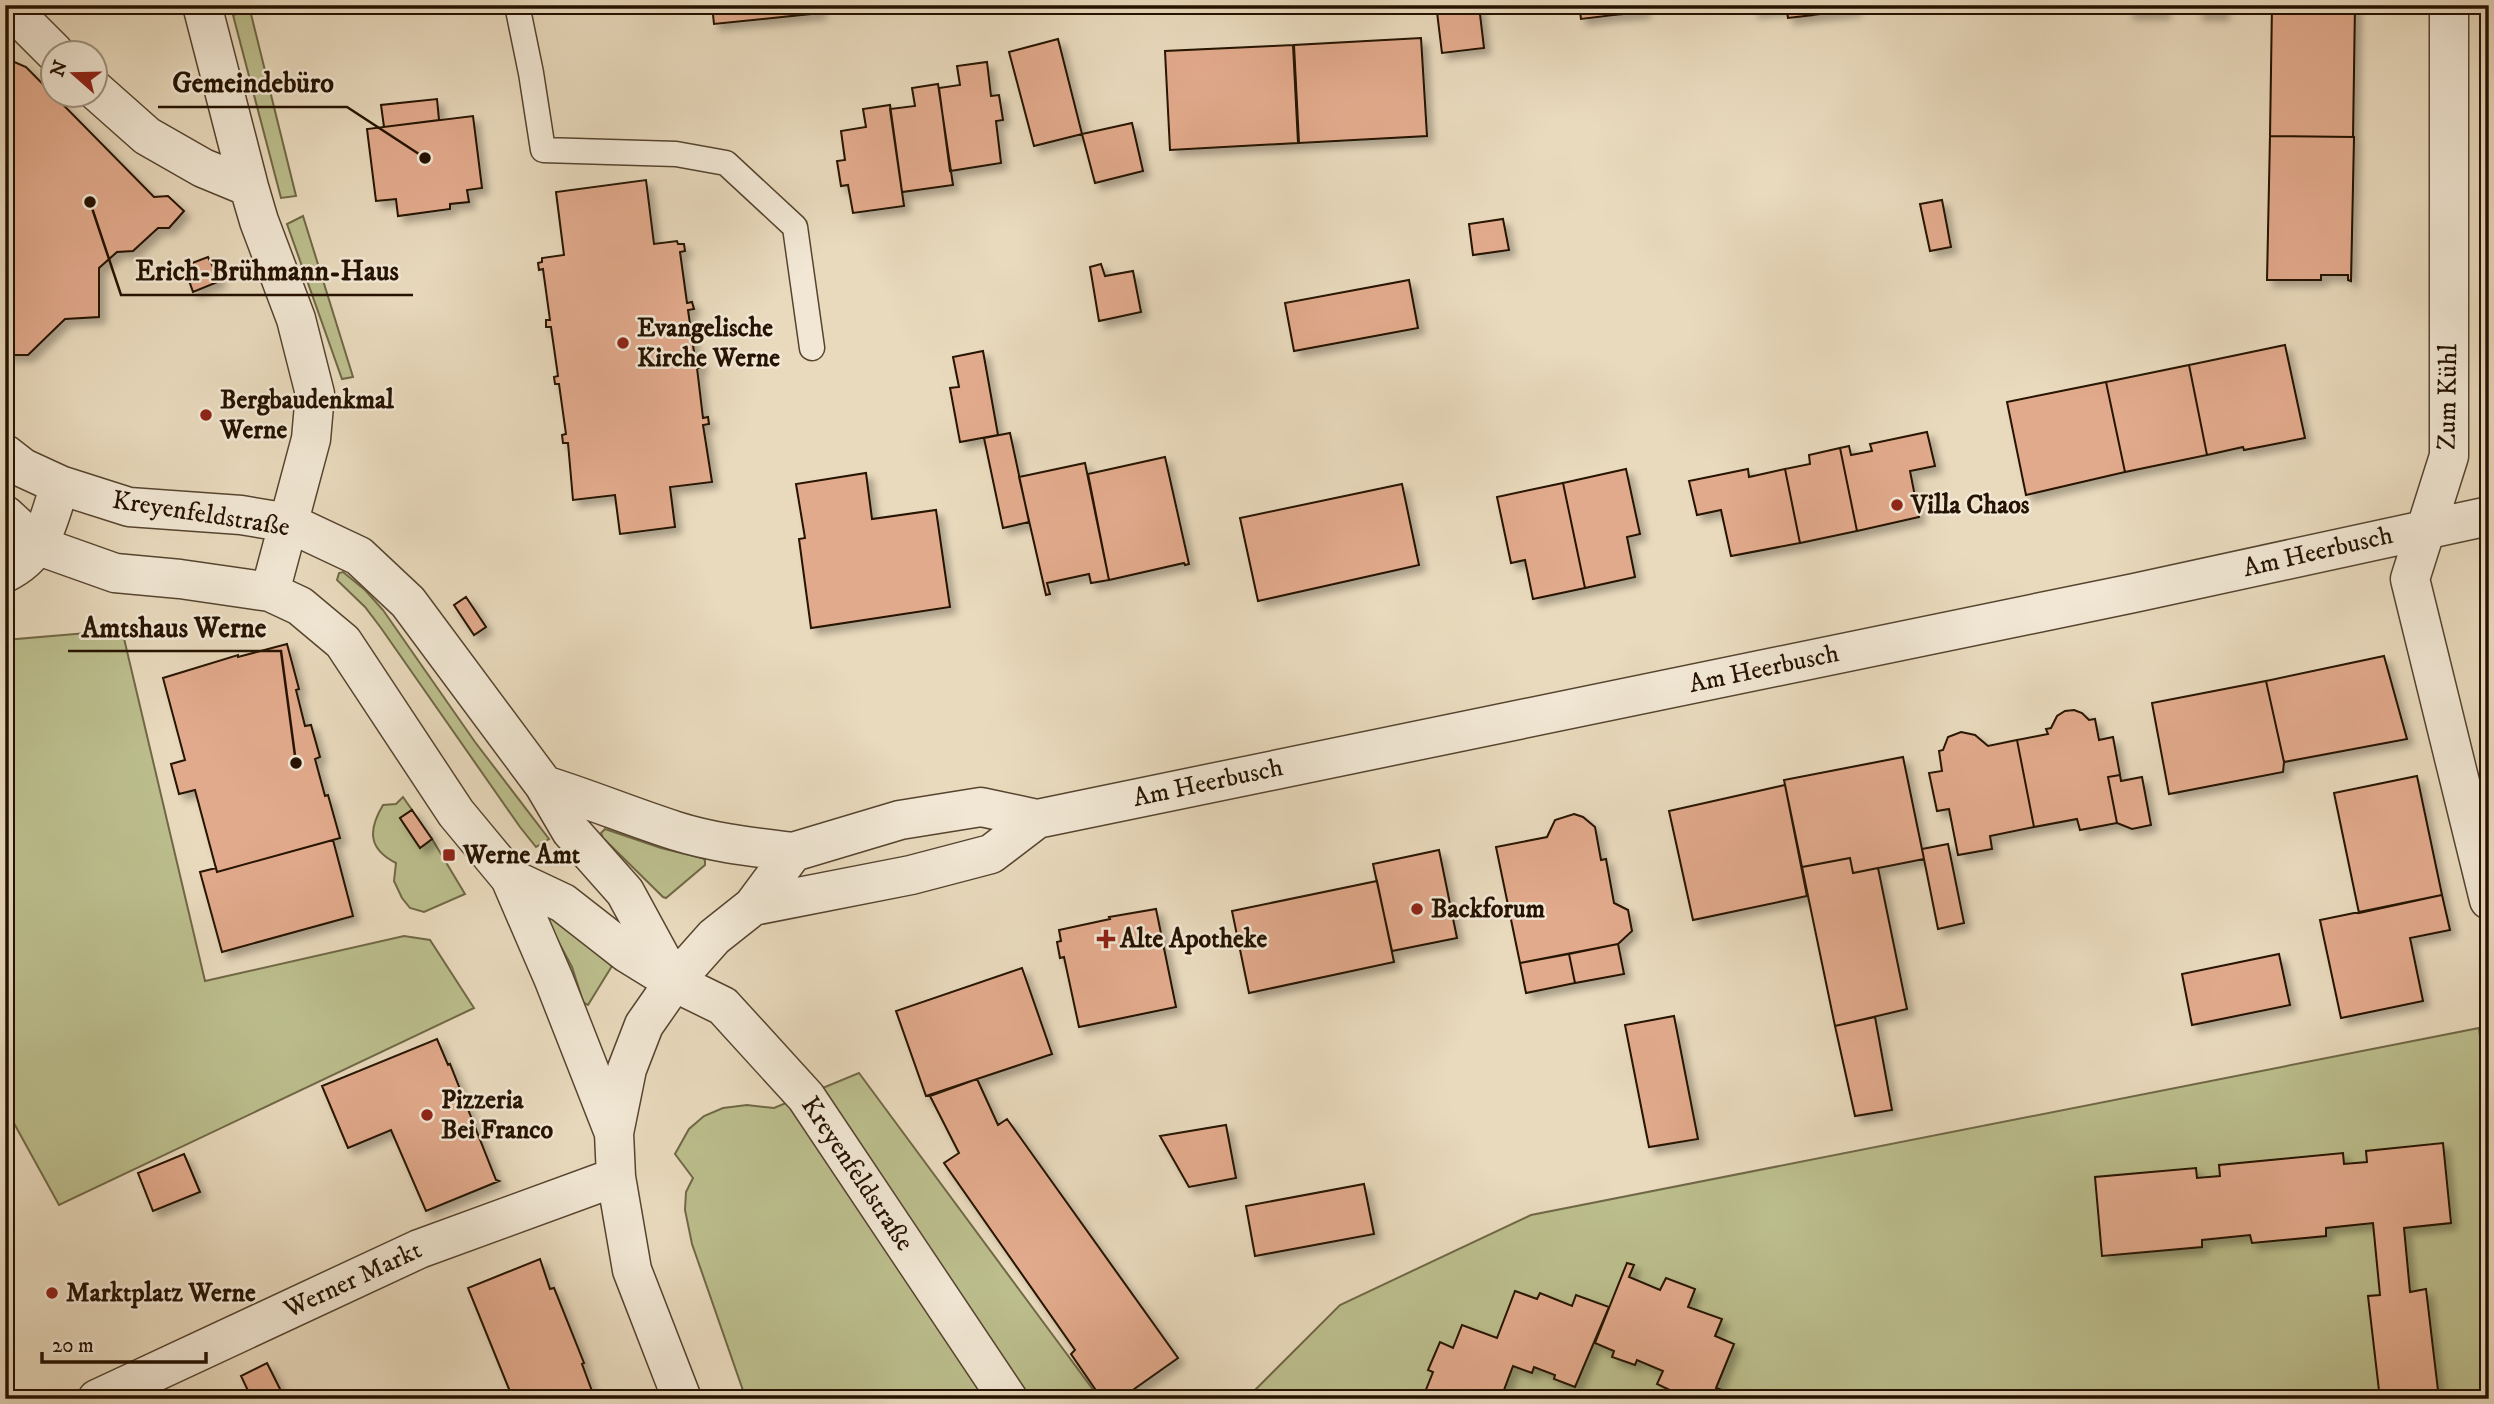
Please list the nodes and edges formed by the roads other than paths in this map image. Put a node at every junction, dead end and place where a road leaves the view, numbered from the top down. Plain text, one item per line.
1 (7, 5) edge
2 (202, 5) edge
3 (517, 5) edge
4 (2449, 5) edge
5 (40, 38) edge
6 (108, 101) edge
7 (249, 187) junction
8 (811, 348) dead end
9 (5, 454) edge
10 (60, 485) junction
11 (5, 515) edge
12 (2489, 516) edge
13 (289, 523) junction
14 (2427, 528) junction
15 (39, 546) junction
16 (5, 573) edge
17 (270, 592) junction
18 (544, 785) junction
19 (1037, 819) junction
20 (793, 852) junction
21 (510, 878) junction
22 (2489, 900) edge
23 (753, 906) junction
24 (674, 982) junction
25 (614, 1133) junction
26 (616, 1177) junction
27 (97, 1399) edge
28 (682, 1399) edge
29 (1008, 1399) edge

1 - 5 street
2 - 7 street
3 - 8 lane
4 - 14 street, Zum Kühl
6 - 7 street
7 - 13 street
9 - 10 street, Kreyenfeldstraße
10 - 13 street, Kreyenfeldstraße
10 - 15 street
11 - 15 street, Kreyenfeldstraße
12 - 14 street, Am Heerbusch
13 - 17 street
13 - 18 street, Kreyenfeldstraße
14 - 19 street, Am Heerbusch
14 - 22 street, Zum Kühl
15 - 16 street
15 - 17 street, Kreyenfeldstraße
17 - 21 street, Kreyenfeldstraße
18 - 20 street
18 - 24 street, Kreyenfeldstraße
19 - 20 street, Am Heerbusch
19 - 23 street, Am Heerbusch
20 - 23 street, Am Heerbusch
21 - 24 street, Kreyenfeldstraße
21 - 25 street, Kreyenfeldstraße
23 - 24 street, Am Heerbusch
24 - 25 street, Am Heerbusch
24 - 29 street, Kreyenfeldstraße
25 - 26 street
26 - 27 street, Werner Markt
26 - 28 street

